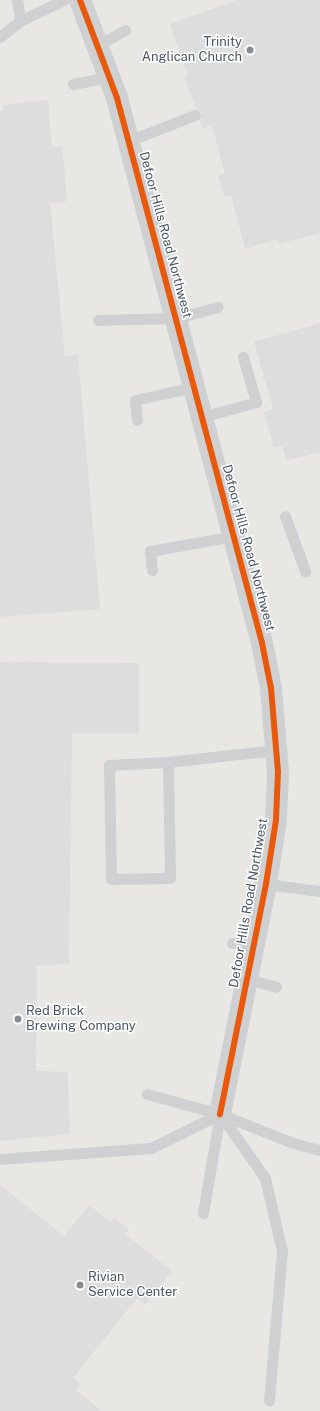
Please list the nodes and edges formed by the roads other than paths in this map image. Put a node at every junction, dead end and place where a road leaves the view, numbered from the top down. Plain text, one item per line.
1 (17, 0) edge
2 (64, 0) edge
3 (80, 0) edge
4 (20, 21) junction
5 (125, 30) dead end
6 (0, 37) edge
7 (98, 45) junction
8 (109, 77) junction
9 (73, 84) dead end
10 (195, 115) dead end
11 (128, 140) junction
12 (218, 307) dead end
13 (176, 318) junction
14 (98, 320) dead end
15 (243, 357) dead end
16 (194, 387) junction
17 (202, 417) junction
18 (137, 420) dead end
19 (285, 516) dead end
20 (234, 536) junction
21 (152, 570) dead end
22 (305, 571) dead end
23 (277, 750) junction
24 (168, 762) junction
25 (266, 884) junction
26 (320, 891) edge
27 (232, 943) dead end
28 (254, 943) junction
29 (247, 979) junction
30 (276, 987) dead end
31 (147, 1094) dead end
32 (220, 1114) junction
33 (320, 1150) edge
34 (0, 1159) edge
35 (203, 1213) dead end
36 (269, 1400) dead end

1 - 4 lane
2 - 4 lane
3 - 7 street, Defoor Hills Road Northwest
4 - 6 lane
5 - 7 lane
7 - 8 street, Defoor Hills Road Northwest
8 - 9 lane
8 - 11 street, Defoor Hills Road Northwest
10 - 11 lane
11 - 13 street, Defoor Hills Road Northwest
12 - 13 lane
13 - 14 lane
13 - 16 street, Defoor Hills Road Northwest
15 - 17 lane
16 - 17 street, Defoor Hills Road Northwest
16 - 18 lane
17 - 20 street, Defoor Hills Road Northwest
19 - 22 lane
20 - 21 lane
20 - 23 street, Defoor Hills Road Northwest
23 - 24 lane
23 - 25 street, Defoor Hills Road Northwest
24 - 24 lane
25 - 26 lane
25 - 28 street, Defoor Hills Road Northwest
27 - 28 lane
28 - 29 street, Defoor Hills Road Northwest
29 - 30 lane
29 - 32 street, Defoor Hills Road Northwest
31 - 32 lane
32 - 33 lane
32 - 34 lane
32 - 35 lane
32 - 36 lane

